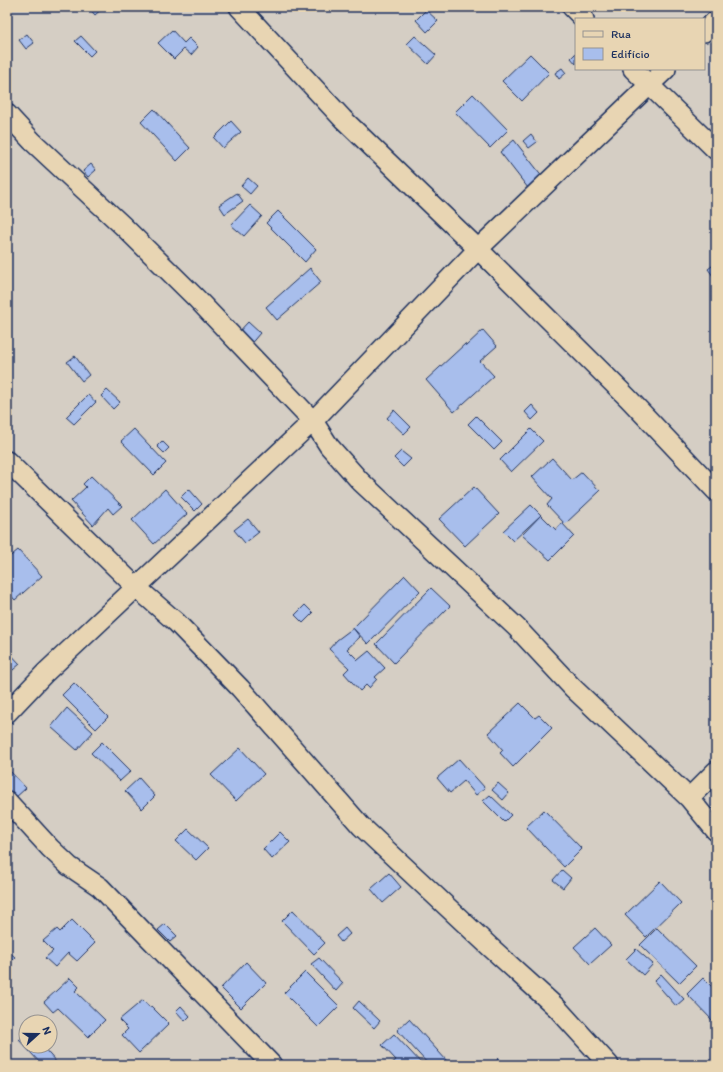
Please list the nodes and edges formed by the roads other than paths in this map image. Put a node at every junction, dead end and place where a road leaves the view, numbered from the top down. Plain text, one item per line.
1 (239, 7) edge
2 (572, 7) edge
3 (583, 18) edge
4 (716, 20) edge
5 (705, 31) edge
6 (634, 70) edge
7 (665, 70) edge
8 (650, 85) junction
9 (7, 114) edge
10 (716, 150) edge
11 (478, 249) junction
12 (313, 421) junction
13 (7, 460) edge
14 (716, 491) edge
15 (137, 588) junction
16 (7, 713) edge
17 (716, 771) edge
18 (689, 798) junction
19 (7, 801) edge
20 (716, 831) edge
21 (272, 1065) edge
22 (610, 1065) edge

1 - 11 street
2 - 3 street
4 - 5 street
6 - 8 street
7 - 8 street
8 - 10 street
8 - 11 street
9 - 12 street
11 - 12 street
11 - 14 street
12 - 15 street
12 - 18 street
13 - 15 street
15 - 16 street
15 - 22 street
17 - 18 street
18 - 20 street
19 - 21 street

